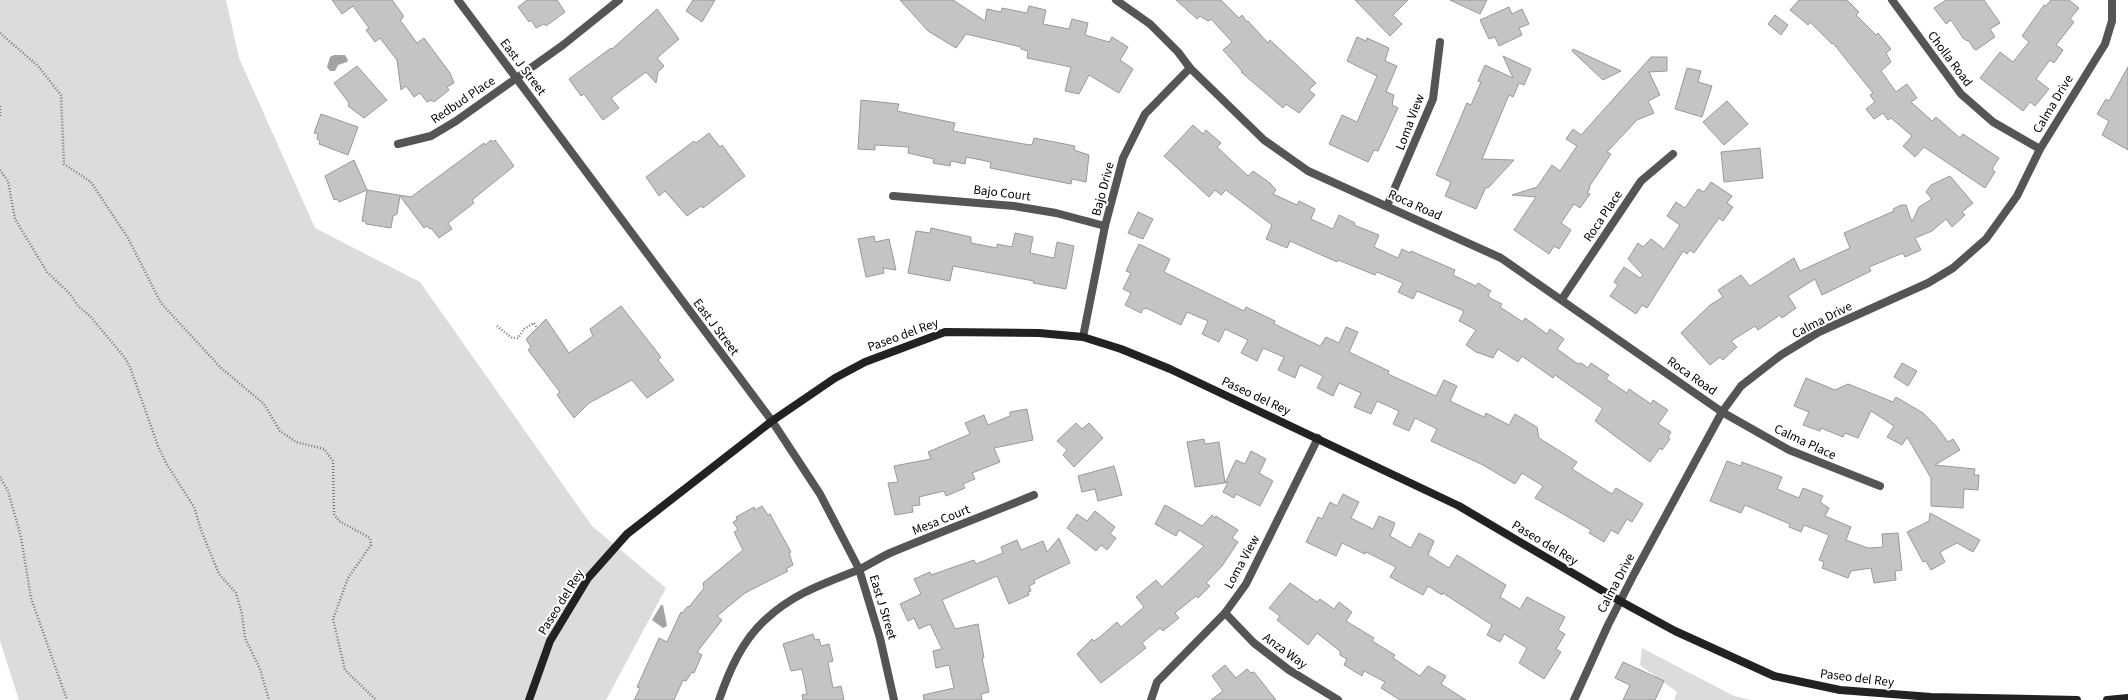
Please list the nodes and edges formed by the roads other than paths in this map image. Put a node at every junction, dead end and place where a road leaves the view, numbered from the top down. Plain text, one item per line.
1 (458, 0) edge
2 (619, 0) edge
3 (1116, 0) edge
4 (1892, 0) edge
5 (2112, 0) edge
6 (1440, 42) dead end
7 (1190, 68) junction
8 (516, 77) junction
9 (398, 144) dead end
10 (2040, 149) junction
11 (1673, 154) dead end
12 (893, 196) dead end
13 (1387, 206) junction
14 (1105, 226) junction
15 (1562, 299) junction
16 (1083, 338) junction
17 (1722, 412) junction
18 (772, 421) junction
19 (1318, 438) junction
20 (1880, 486) dead end
21 (1034, 495) dead end
22 (859, 570) junction
23 (1620, 601) junction
24 (1225, 613) junction
25 (2128, 698) edge
26 (529, 700) edge
27 (719, 700) edge
28 (894, 700) edge
29 (1151, 700) edge
30 (1338, 700) edge
31 (1574, 700) edge
32 (2077, 700) edge
33 (2107, 700) edge

1 - 8 street, East J Street
2 - 8 street, Redbud Place
3 - 7 street, Roca Road
4 - 10 street, Cholla Road
5 - 10 street, Calma Drive
6 - 13 street, Loma View
7 - 13 street, Roca Road
7 - 14 street, Bajo Drive
8 - 9 street, Redbud Place
8 - 18 street, East J Street
10 - 17 street, Calma Drive
11 - 15 street, Roca Place
12 - 14 street, Bajo Court
13 - 15 street, Roca Road
14 - 16 street, Bajo Drive
15 - 17 street, Roca Road
16 - 18 main road, Paseo del Rey
16 - 19 main road, Paseo del Rey
17 - 20 street, Calma Place
17 - 23 street, Calma Drive
18 - 22 street, East J Street
18 - 26 main road, Paseo del Rey
19 - 23 main road, Paseo del Rey
19 - 24 street, Loma View
21 - 22 street, Mesa Court
22 - 27 street, Mesa Court
22 - 28 street, East J Street
23 - 31 street, Calma Drive
23 - 32 main road, Paseo del Rey
24 - 29 street, Loma View
24 - 30 street, Anza Way
25 - 33 main road

